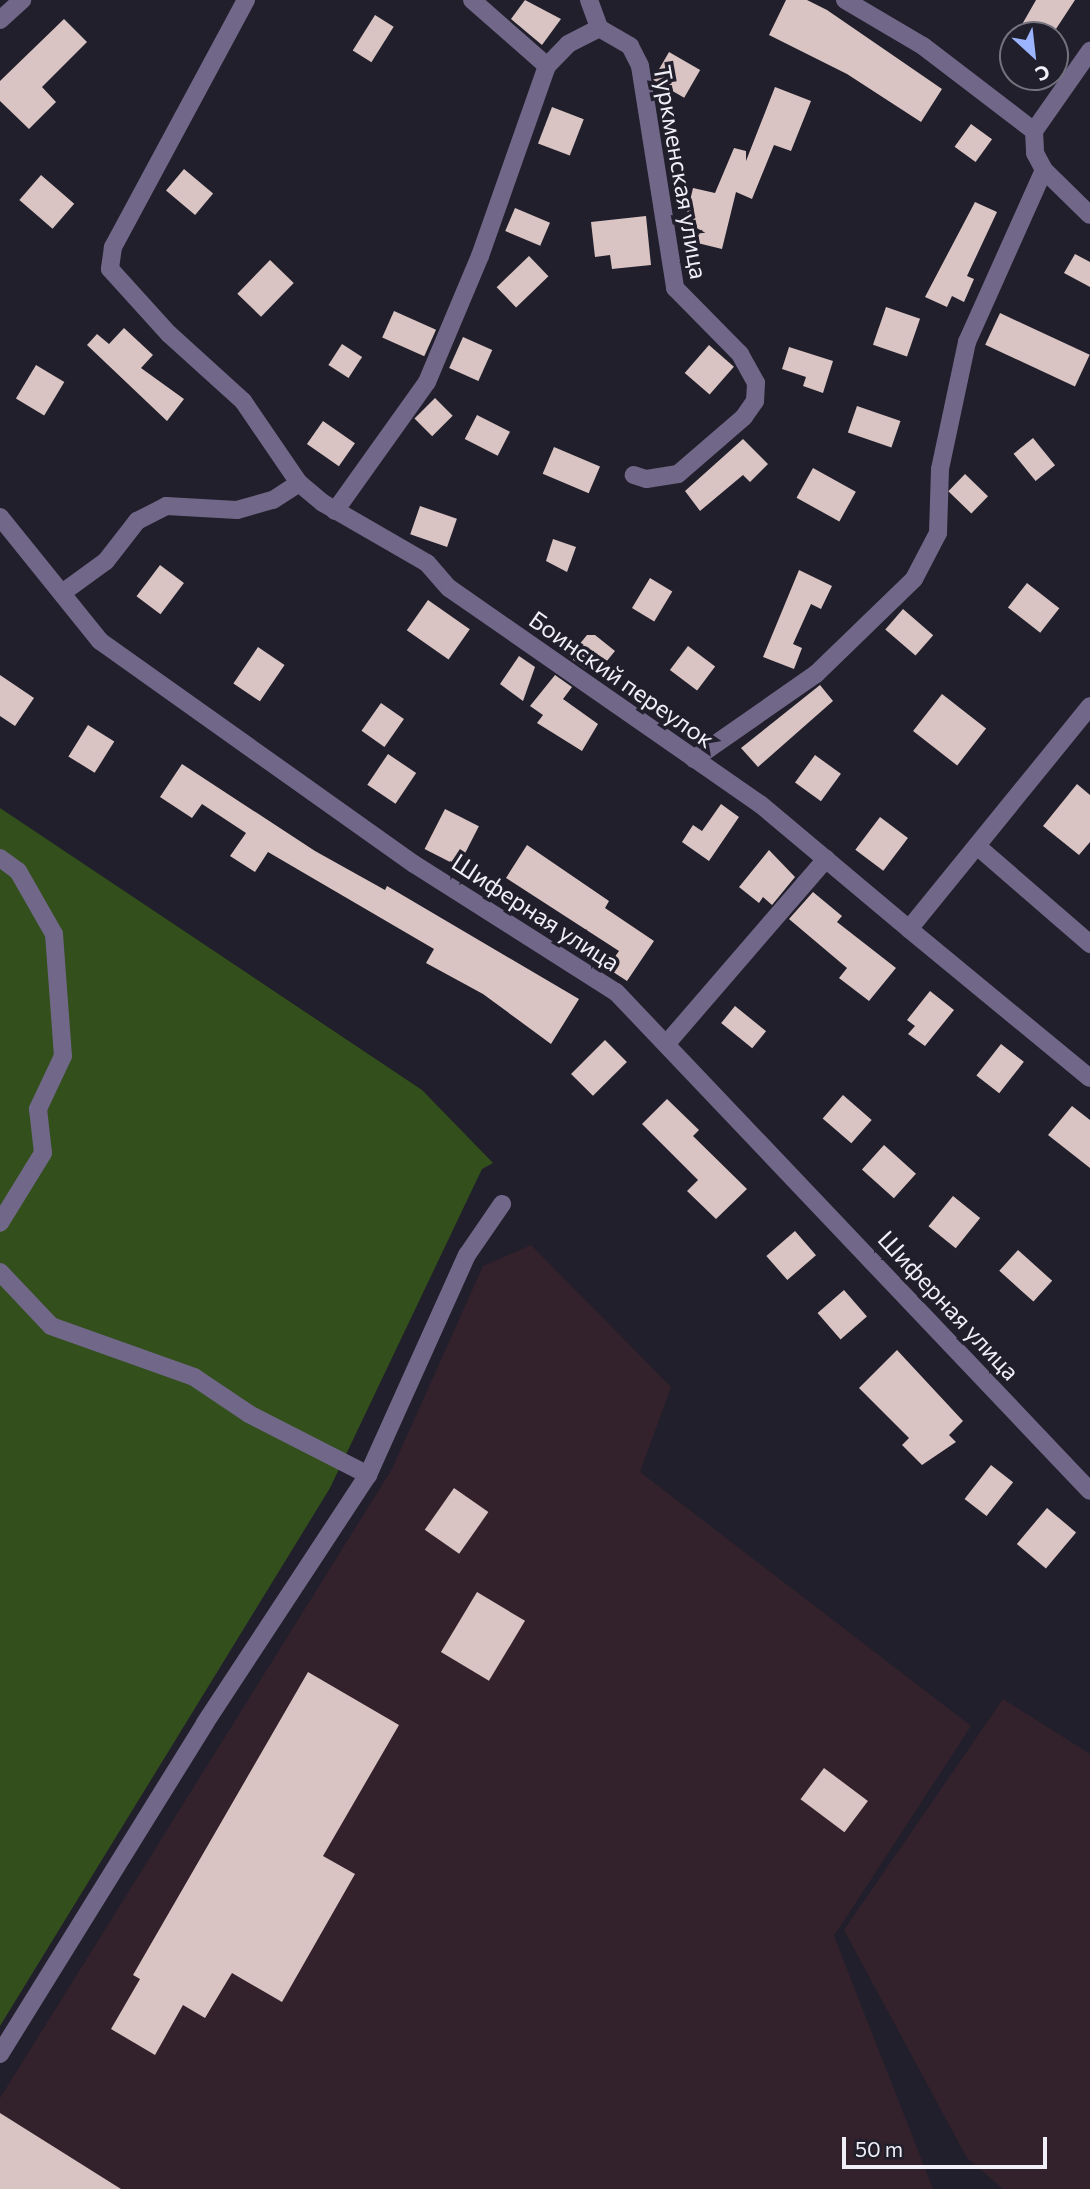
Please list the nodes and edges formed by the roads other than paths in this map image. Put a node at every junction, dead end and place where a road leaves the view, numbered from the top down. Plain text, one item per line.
1 (22, 0) edge
2 (246, 0) edge
3 (472, 0) edge
4 (589, 0) edge
5 (845, 0) edge
6 (0, 20) edge
7 (598, 27) junction
8 (1090, 51) edge
9 (547, 66) junction
10 (1034, 131) junction
11 (1044, 170) junction
12 (1090, 215) edge
13 (634, 475) dead end
14 (299, 483) junction
15 (335, 511) junction
16 (3, 528) edge
17 (62, 593) junction
18 (1090, 706) edge
19 (694, 759) junction
20 (978, 846) junction
21 (0, 858) edge
22 (826, 859) junction
23 (909, 929) junction
24 (1090, 944) edge
25 (668, 1042) junction
26 (1090, 1077) edge
27 (502, 1204) dead end
28 (0, 1223) edge
29 (0, 1272) edge
30 (368, 1475) junction
31 (1090, 1491) edge
32 (0, 2054) edge

1 - 6 street
2 - 14 street, Боинский переулок
3 - 9 street
4 - 7 street
5 - 10 street
7 - 9 street
7 - 13 street, Туркменская улица
8 - 10 street
9 - 15 street
10 - 11 street
11 - 12 street
11 - 19 street
14 - 15 street, Боинский переулок
14 - 17 street
15 - 19 street, Боинский переулок
16 - 17 street, Шиферная улица
17 - 25 street, Шиферная улица
18 - 20 street
19 - 22 street, Боинский переулок
20 - 23 street
20 - 24 street
21 - 28 street
22 - 23 street, Боинский переулок
22 - 25 street
23 - 26 street, Боинский переулок
25 - 31 street, Шиферная улица
27 - 30 street
29 - 30 street
30 - 32 street

